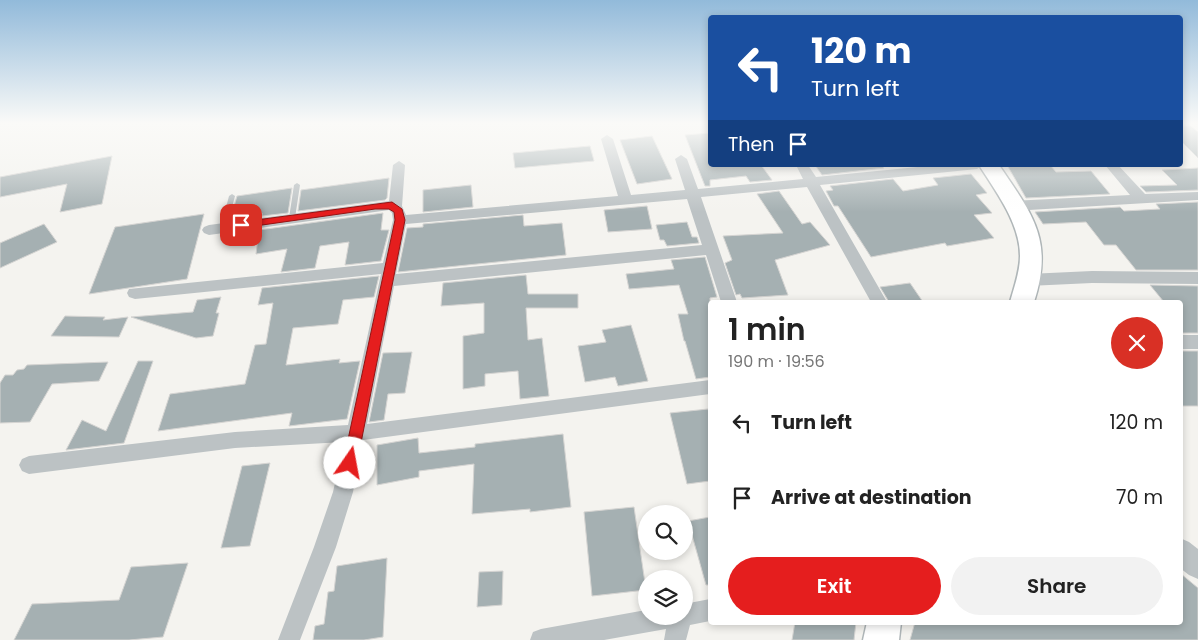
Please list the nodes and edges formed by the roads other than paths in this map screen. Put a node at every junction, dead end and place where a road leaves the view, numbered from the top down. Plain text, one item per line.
1 (611, 152) edge
2 (681, 159) dead end
3 (399, 165) dead end
4 (803, 167) edge
5 (937, 167) edge
6 (990, 167) edge
7 (1113, 167) edge
8 (917, 168) edge
9 (812, 182) junction
10 (297, 185) dead end
11 (692, 193) junction
12 (232, 196) dead end
13 (1198, 196) edge
14 (626, 199) junction
15 (1142, 200) junction
16 (1013, 206) junction
17 (398, 214) junction
18 (292, 218) junction
19 (217, 228) joint
20 (710, 249) junction
21 (388, 275) junction
22 (1198, 278) edge
23 (1028, 280) junction
24 (135, 293) dead end
25 (728, 300) edge
26 (878, 300) edge
27 (1023, 300) edge
28 (1183, 342) edge
29 (1198, 342) edge
30 (708, 387) edge
31 (357, 433) junction
32 (29, 465) dead end
33 (1183, 554) edge
34 (1198, 566) edge
35 (708, 610) edge
36 (693, 613) edge
37 (638, 623) edge
38 (679, 625) edge
39 (884, 625) edge
40 (288, 640) edge
41 (541, 640) edge
42 (675, 640) edge
43 (881, 640) edge

1 - 14 street
2 - 11 street
3 - 17 street
4 - 9 street
5 - 8 street
6 - 16 main road
7 - 15 street
8 - 9 street
9 - 11 street
9 - 26 street
10 - 18 lane
11 - 14 street
11 - 20 street
12 - 19 lane
13 - 15 street
14 - 17 street
15 - 16 street
16 - 23 main road
17 - 18 street
17 - 21 street
18 - 19 street
20 - 21 street
20 - 25 street
21 - 24 street
21 - 31 street
22 - 23 street
23 - 27 main road
28 - 29 street
30 - 31 street
31 - 32 street
31 - 40 street
33 - 34 street
35 - 36 street
37 - 41 street
38 - 42 street
39 - 43 main road

